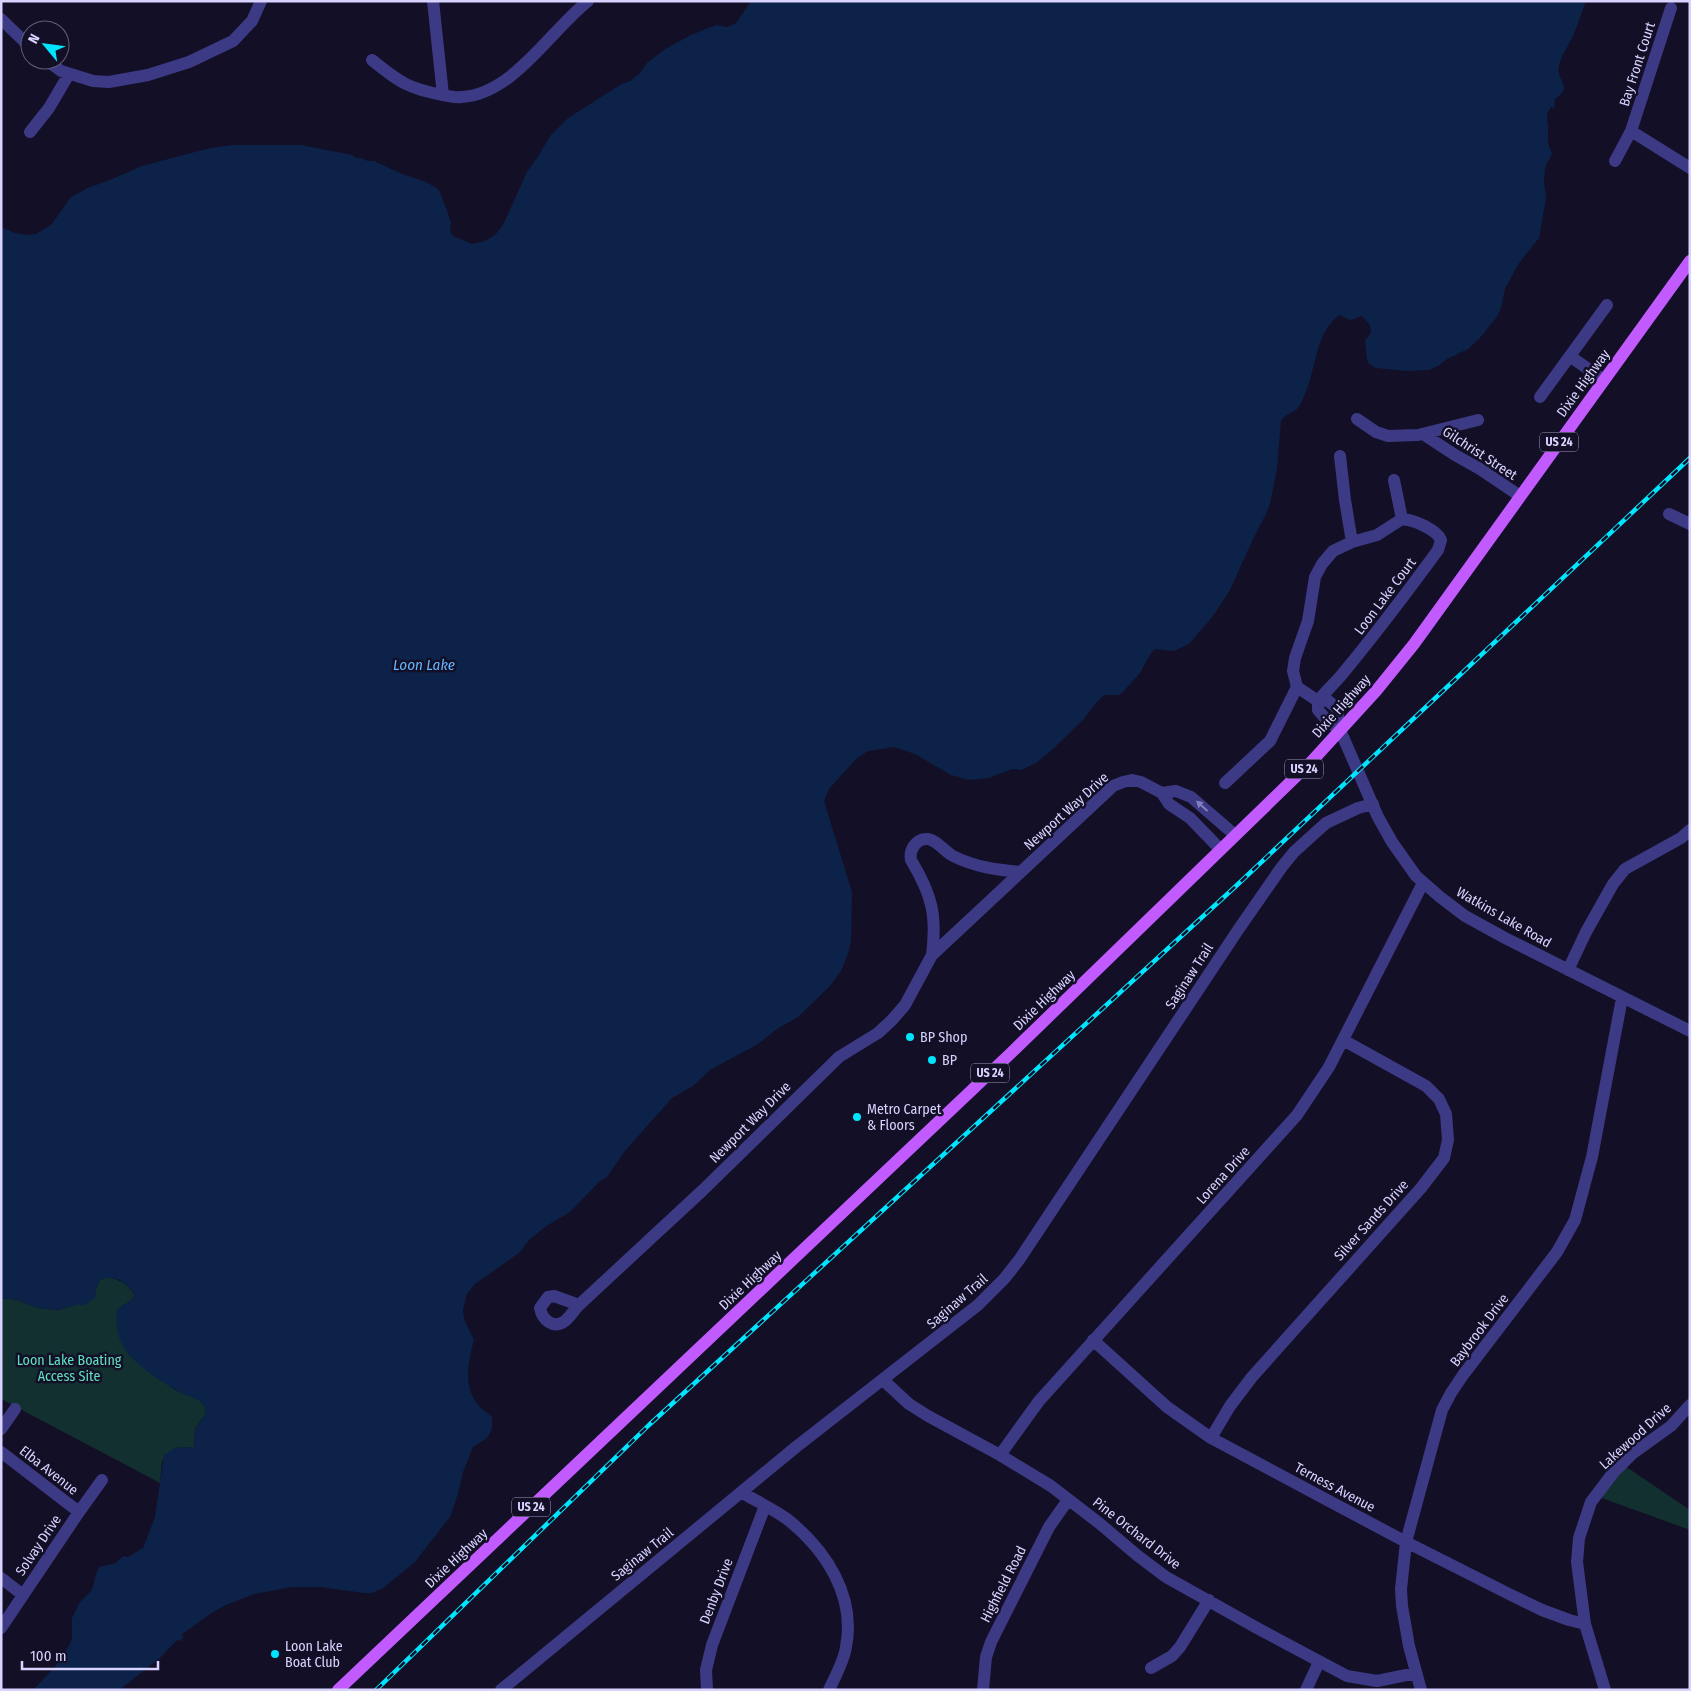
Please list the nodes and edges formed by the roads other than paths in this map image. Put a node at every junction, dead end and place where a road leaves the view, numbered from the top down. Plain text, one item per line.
1 (261, 1) edge
2 (434, 1) edge
3 (588, 1) edge
4 (1671, 8) dead end
5 (1, 19) edge
6 (20, 37) edge
7 (372, 60) dead end
8 (60, 70) edge
9 (69, 74) junction
10 (443, 95) junction
11 (1631, 130) junction
12 (30, 132) dead end
13 (1615, 161) dead end
14 (1690, 168) edge
15 (1690, 261) edge
16 (1607, 305) dead end
17 (1571, 357) junction
18 (1604, 380) junction
19 (1540, 397) dead end
20 (1356, 419) dead end
21 (1478, 420) dead end
22 (1423, 434) junction
23 (1340, 456) dead end
24 (1394, 480) dead end
25 (1520, 496) junction
26 (1669, 514) dead end
27 (1402, 519) junction
28 (1690, 524) edge
29 (1352, 542) junction
30 (1297, 688) junction
31 (1318, 701) junction
32 (1340, 730) junction
33 (1226, 783) dead end
34 (1162, 793) junction
35 (1373, 804) junction
36 (1690, 830) edge
37 (1235, 835) junction
38 (1220, 849) junction
39 (1021, 872) junction
40 (1423, 882) junction
41 (932, 955) junction
42 (1568, 970) junction
43 (1622, 998) junction
44 (1690, 1031) edge
45 (1343, 1040) junction
46 (579, 1305) dead end
47 (1093, 1340) junction
48 (883, 1380) junction
49 (1690, 1405) edge
50 (15, 1409) dead end
51 (1, 1430) edge
52 (1211, 1438) junction
53 (1, 1452) edge
54 (1000, 1455) junction
55 (102, 1480) dead end
56 (741, 1492) junction
57 (1068, 1500) junction
58 (765, 1506) junction
59 (79, 1512) junction
60 (1406, 1542) junction
61 (1, 1578) edge
62 (23, 1595) junction
63 (1209, 1600) junction
64 (1585, 1624) junction
65 (1, 1628) edge
66 (1319, 1662) junction
67 (1151, 1668) dead end
68 (1416, 1673) junction
69 (338, 1690) edge
70 (501, 1690) edge
71 (708, 1690) edge
72 (829, 1690) edge
73 (983, 1690) edge
74 (1306, 1690) edge
75 (1421, 1690) edge
76 (1605, 1690) edge

1 - 9 street
2 - 10 street
3 - 10 street
4 - 11 street, Bay Front Court
5 - 6 street
7 - 10 street
8 - 9 street
9 - 12 street
11 - 13 street, Bay Front Court
11 - 14 street
15 - 18 main road, Dixie Highway / US 24
16 - 17 street
17 - 18 street
17 - 19 street
18 - 25 main road, Dixie Highway / US 24
20 - 22 street
21 - 22 street
22 - 25 street, Gilchrist Street
23 - 29 street
24 - 27 street
25 - 32 main road, Dixie Highway / US 24
26 - 28 street
27 - 29 street
27 - 31 street, Loon Lake Court
29 - 30 street
30 - 31 street, Watkins Lake Road
30 - 33 street
31 - 32 street, Watkins Lake Road
32 - 35 street, Watkins Lake Road
32 - 37 main road, Dixie Highway / US 24
37 -> 34 street, Newport Way Drive
34 - 38 street, Newport Way Drive
34 - 39 street, Newport Way Drive
35 - 40 street, Watkins Lake Road
35 - 48 street, Saginaw Trail
36 - 42 street
37 - 38 main road, Dixie Highway / US 24
38 - 69 main road, Dixie Highway / US 24
39 - 41 street, Newport Way Drive
39 - 41 street, Newport Way Drive
40 - 42 street, Watkins Lake Road
40 - 45 street, Lorena Drive
41 - 46 street, Newport Way Drive
42 - 43 street, Watkins Lake Road
43 - 44 street, Watkins Lake Road
43 - 60 street, Baybrook Drive
45 - 47 street, Lorena Drive
45 - 52 street, Silver Sands Drive
47 - 52 street, Terness Avenue
47 - 54 street, Lorena Drive
48 - 54 street, Pine Orchard Drive
48 - 56 street, Saginaw Trail
49 - 64 street, Lakewood Drive
50 - 51 street
52 - 60 street, Terness Avenue
53 - 59 street, Elba Avenue
54 - 57 street, Pine Orchard Drive
55 - 59 street, Solvay Drive
56 - 58 street
56 - 70 street, Saginaw Trail
57 - 63 street, Pine Orchard Drive
57 - 73 street, Highfield Road
58 - 71 street, Denby Drive
58 - 72 street
59 - 62 street, Solvay Drive
60 - 64 street, Terness Avenue
60 - 68 street, Baybrook Drive
61 - 62 street
62 - 65 street, Solvay Drive
63 - 66 street, Pine Orchard Drive
63 - 67 street
64 - 76 street, Lakewood Drive
66 - 68 street, Pine Orchard Drive
66 - 74 street
68 - 75 street, Baybrook Drive

